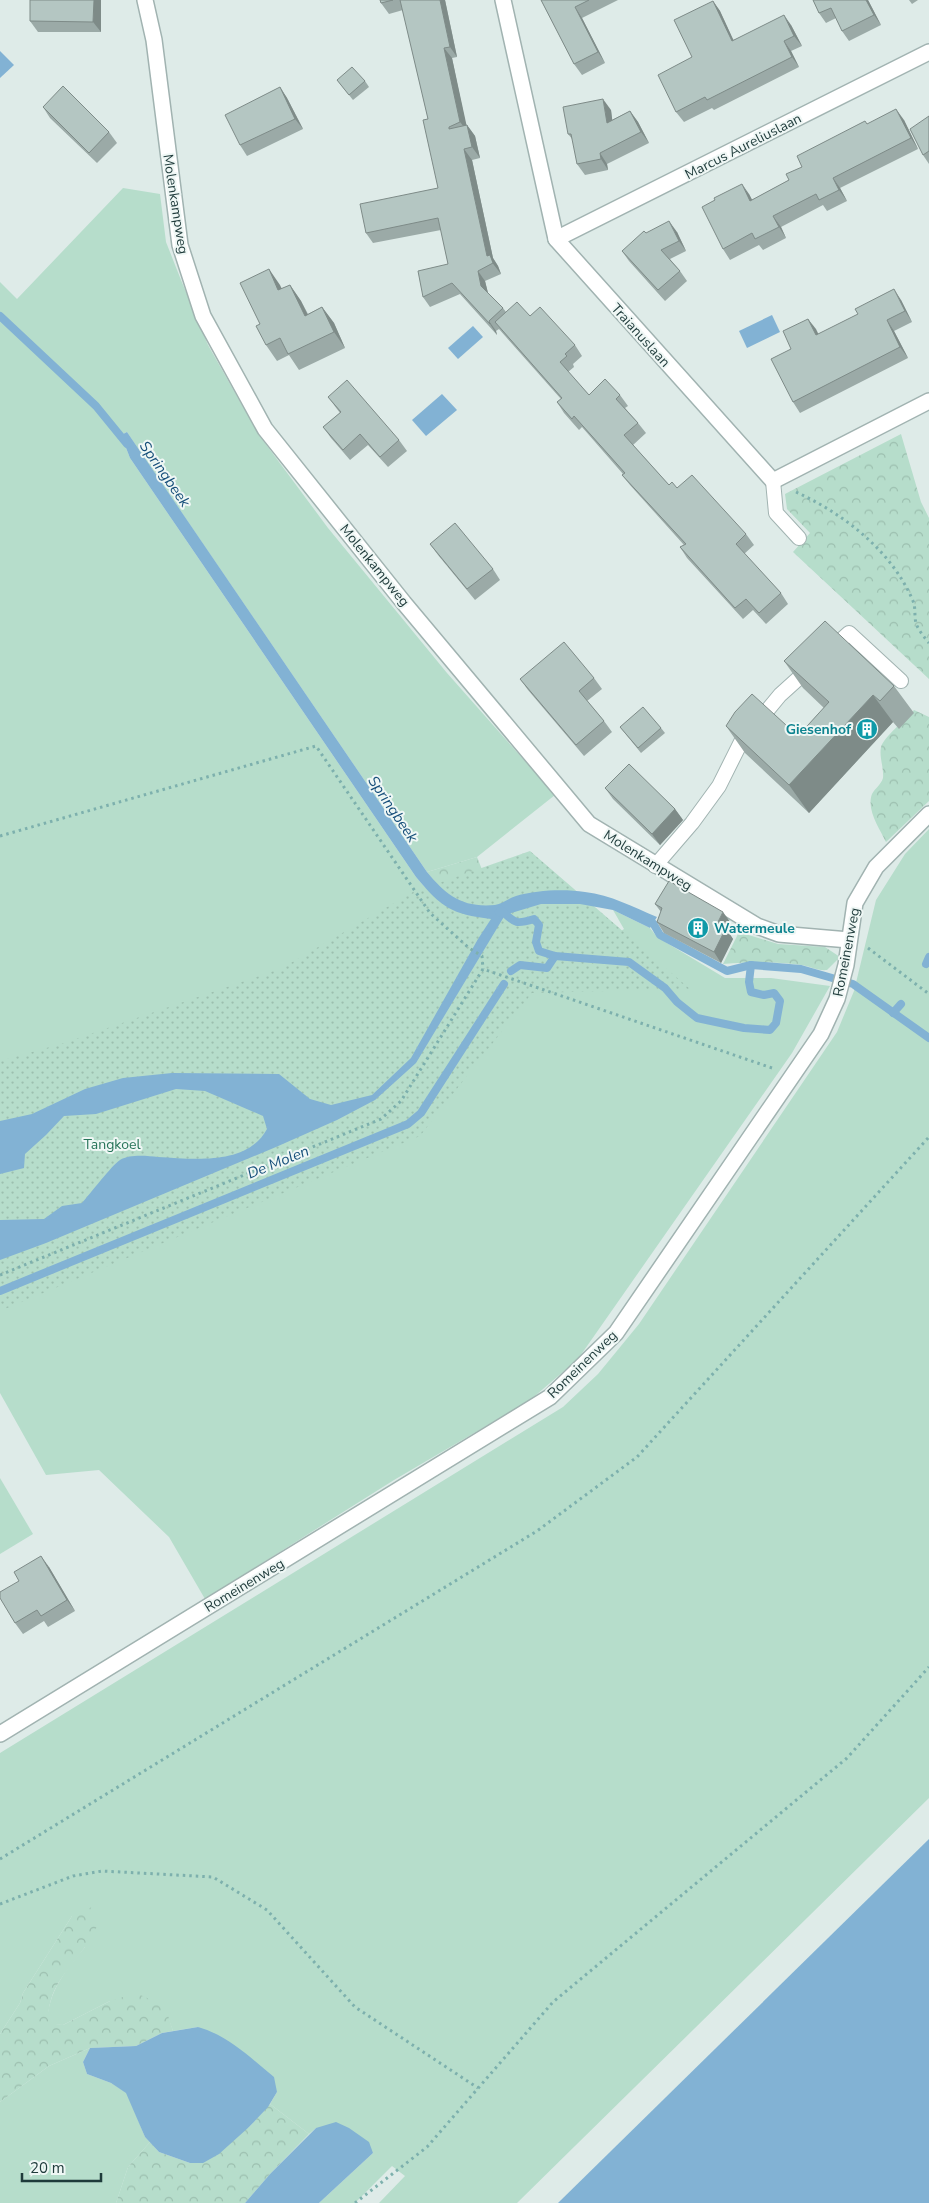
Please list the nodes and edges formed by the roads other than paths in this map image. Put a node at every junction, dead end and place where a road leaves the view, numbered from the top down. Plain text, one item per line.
1 (145, 0) edge
2 (503, 0) edge
3 (929, 52) edge
4 (556, 239) junction
5 (929, 401) edge
6 (773, 481) junction
7 (799, 538) dead end
8 (900, 680) dead end
9 (929, 814) edge
10 (656, 866) junction
11 (849, 940) junction
12 (0, 1734) edge

1 - 10 street, Molenkampweg
2 - 4 street, Traianuslaan
3 - 4 street, Marcus Aureliuslaan
4 - 6 street, Traianuslaan
5 - 6 street
6 - 7 lane
8 - 10 lane
9 - 11 street, Romeinenweg
10 - 11 street, Molenkampweg
11 - 12 street, Romeinenweg

